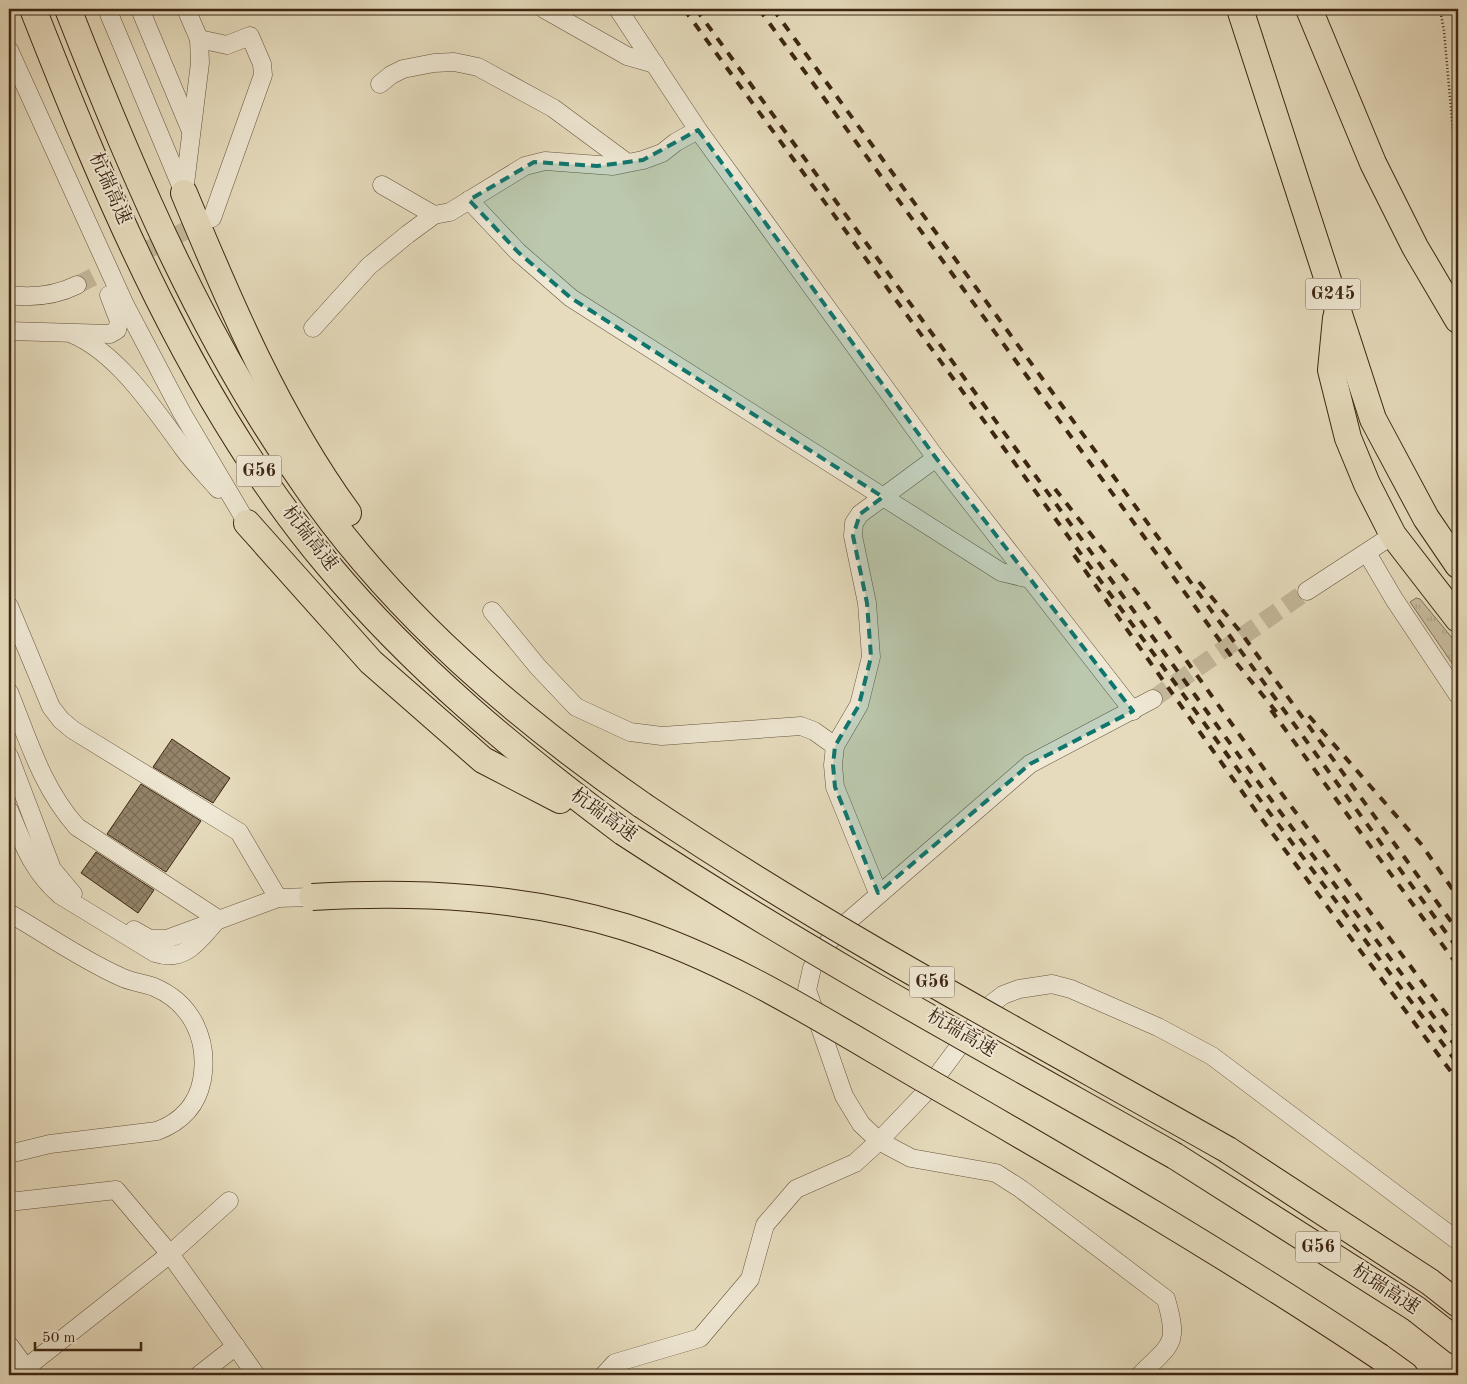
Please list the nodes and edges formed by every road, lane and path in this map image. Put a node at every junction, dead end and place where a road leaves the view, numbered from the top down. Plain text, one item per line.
1 (33, 9) edge
2 (68, 9) edge
3 (107, 9) edge
4 (140, 9) edge
5 (186, 9) edge
6 (544, 9) edge
7 (618, 9) edge
8 (1240, 9) edge
9 (1309, 9) edge
10 (1440, 9) edge
11 (199, 40) junction
12 (9, 50) edge
13 (655, 64) junction
14 (24, 84) junction
15 (380, 84) dead end
16 (698, 130) junction
17 (191, 132) junction
18 (1458, 160) edge
19 (626, 162) junction
20 (382, 185) dead end
21 (184, 193) junction
22 (469, 200) junction
23 (434, 216) junction
24 (212, 218) tunnel mouth
25 (77, 285) tunnel mouth
26 (10, 295) edge
27 (1337, 307) junction
28 (1458, 320) edge
29 (313, 328) dead end
30 (9, 332) edge
31 (66, 332) junction
32 (936, 458) junction
33 (883, 497) junction
34 (247, 523) junction
35 (1393, 535) junction
36 (1367, 553) junction
37 (1458, 564) edge
38 (1030, 579) junction
39 (1307, 592) tunnel mouth
40 (9, 606) edge
41 (492, 611) dead end
42 (1458, 619) edge
43 (456, 657) junction
44 (9, 692) edge
45 (1458, 695) edge
46 (1153, 698) tunnel mouth
47 (1133, 711) junction
48 (835, 746) junction
49 (9, 756) edge
50 (9, 810) edge
51 (623, 832) junction
52 (878, 893) junction
53 (312, 897) joint
54 (278, 898) junction
55 (9, 913) edge
56 (218, 919) junction
57 (840, 930) junction
58 (879, 1141) junction
59 (9, 1154) edge
60 (9, 1202) edge
61 (229, 1202) dead end
62 (1458, 1241) edge
63 (170, 1254) junction
64 (1458, 1304) edge
65 (1458, 1342) edge
66 (9, 1345) edge
67 (236, 1346) junction
68 (22, 1372) edge
69 (199, 1375) edge
70 (256, 1375) edge
71 (604, 1375) edge
72 (1140, 1375) edge
73 (1405, 1375) edge

1 - 51 highway, 杭瑞高速 / G56
2 - 43 highway, 杭瑞高速 / G56
3 - 21 street
4 - 17 street
5 - 11 street
6 - 13 street
7 - 13 street
8 - 27 highway, G245
9 - 28 highway
10 - 18 path
11 - 17 street
11 - 24 street
12 - 14 street
13 - 16 street
14 - 31 street
14 - 34 street
15 - 19 street
16 - 19 street
16 - 32 street
17 - 21 street
19 - 22 street
20 - 23 street
21 - 43 highway
22 - 23 street
22 - 33 street
23 - 29 street
25 - 26 street
27 - 35 highway
27 - 37 highway, G245
30 - 31 street
31 - 34 street
32 - 33 street
32 - 38 street
33 - 38 street
33 - 48 street
34 - 51 highway
35 - 36 street
35 - 42 highway
36 - 39 street
36 - 45 street
38 - 47 street
40 - 54 street
41 - 48 street
43 - 57 highway, 杭瑞高速 / G56, bridge
44 - 56 street
46 - 47 street
47 - 52 street
48 - 52 street
49 - 56 street
50 - 56 street
51 - 65 highway, 杭瑞高速 / G56, bridge
52 - 57 street
53 - 54 street
53 - 73 highway, bridge
54 - 56 street
55 - 59 street
57 - 58 street
57 - 64 highway, 杭瑞高速 / G56, bridge
58 - 62 street
58 - 71 street
58 - 72 street
60 - 63 street
61 - 63 street
63 - 67 street
63 - 68 street
66 - 68 street
67 - 69 street
67 - 70 street

